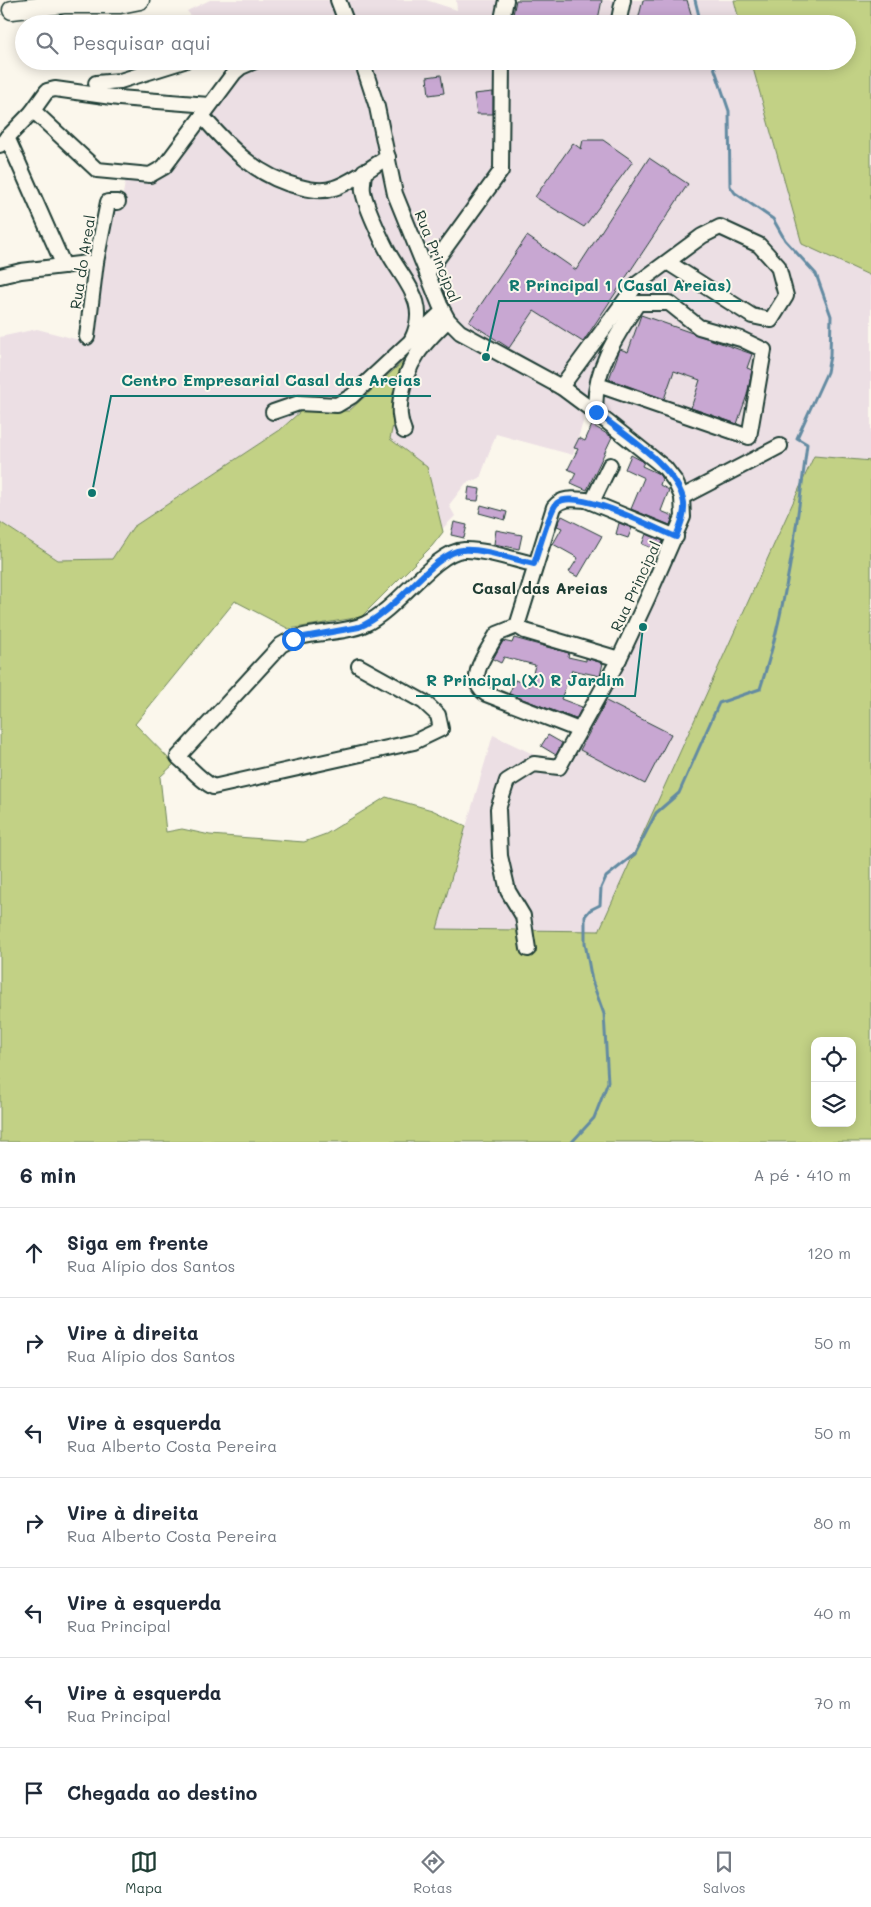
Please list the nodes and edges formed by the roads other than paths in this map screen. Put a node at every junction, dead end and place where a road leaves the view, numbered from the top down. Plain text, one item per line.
1 (140, 0) edge
2 (338, 0) edge
3 (506, 0) edge
4 (623, 0) edge
5 (61, 2) edge
6 (11, 9) edge
7 (344, 15) edge
8 (503, 15) edge
9 (620, 15) edge
10 (155, 70) edge
11 (238, 70) edge
12 (365, 70) edge
13 (502, 70) edge
14 (96, 82) dead end
15 (205, 111) junction
16 (32, 112) junction
17 (4, 141) edge
18 (388, 157) junction
19 (364, 172) junction
20 (118, 202) dead end
21 (96, 262) junction
22 (667, 262) junction
23 (64, 266) junction
24 (427, 273) junction
25 (0, 276) edge
26 (445, 316) junction
27 (87, 338) dead end
28 (410, 342) junction
29 (598, 385) junction
30 (560, 387) junction
31 (273, 412) dead end
32 (596, 412) junction
33 (404, 431) dead end
34 (780, 446) dead end
35 (610, 465) dead end
36 (682, 497) junction
37 (592, 502) junction
38 (676, 537) junction
39 (534, 564) junction
40 (516, 626) junction
41 (619, 659) junction
42 (359, 666) dead end
43 (580, 730) junction
44 (528, 949) dead end

1 - 5 main road
2 - 7 street
3 - 8 street
4 - 9 street
5 - 6 main road
10 - 14 street
11 - 15 street
12 - 18 street, Rua Principal
13 - 24 street
15 - 16 street
15 - 16 street
15 - 19 street
16 - 17 street
17 - 23 street
18 - 19 street
18 - 24 street, Rua Principal
19 - 28 street
20 - 21 street, Rua do Areal
21 - 23 street
21 - 27 street, Rua do Areal
22 - 22 street
22 - 30 street
23 - 25 street
24 - 26 street, Rua Principal
26 - 28 street
26 - 30 street, Rua Principal
26 - 33 street
28 - 31 street
29 - 29 street
29 - 32 street
30 - 32 street, Rua Principal
32 - 36 street, Rua Principal
34 - 36 street
35 - 37 street
36 - 38 street, Rua Principal
37 - 38 street
37 - 39 street
38 - 41 street, Rua Principal
39 - 40 street
39 - 42 street
40 - 41 street
40 - 43 street
41 - 43 street, Rua Principal
43 - 44 street, Rua Principal

